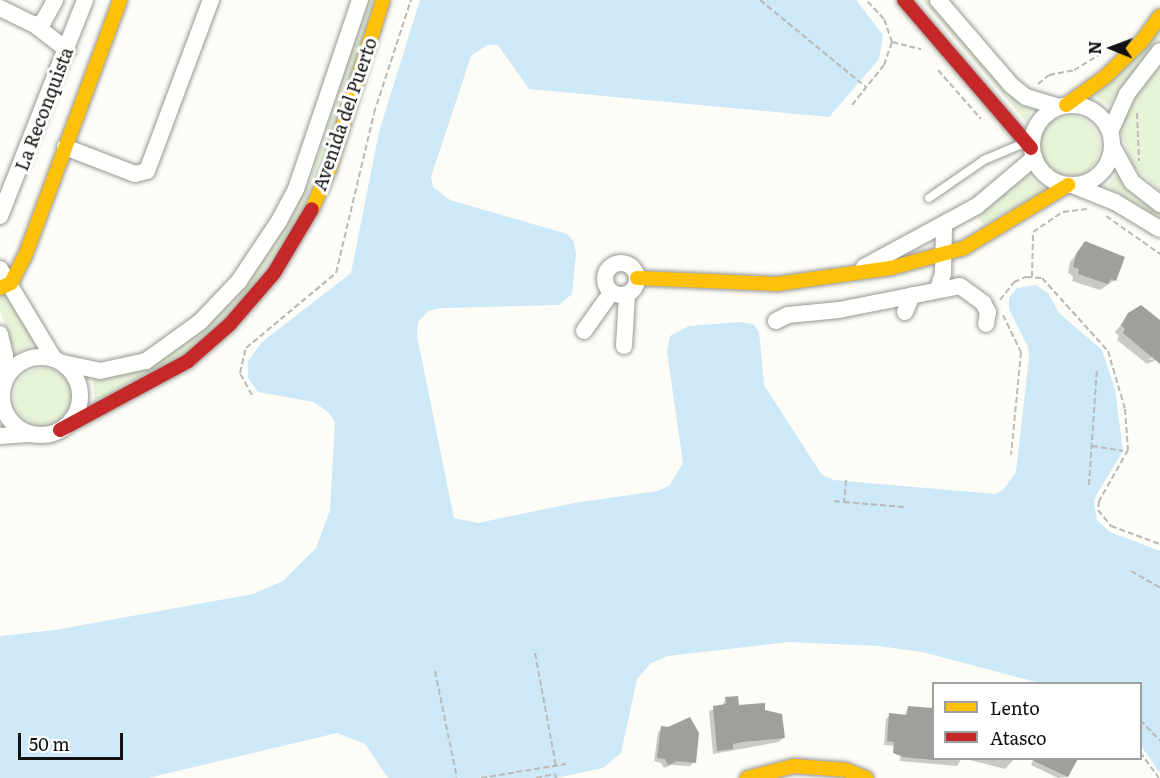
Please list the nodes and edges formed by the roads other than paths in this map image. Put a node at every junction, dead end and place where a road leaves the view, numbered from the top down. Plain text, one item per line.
1 (55, 0) edge
2 (86, 0) edge
3 (120, 0) edge
4 (211, 0) edge
5 (360, 0) edge
6 (383, 0) edge
7 (904, 0) edge
8 (938, 0) edge
9 (0, 8) edge
10 (1160, 16) edge
11 (35, 25) junction
12 (67, 50) junction
13 (1160, 51) edge
14 (1062, 106) junction
15 (1111, 139) junction
16 (65, 147) junction
17 (1030, 150) junction
18 (1071, 185) junction
19 (929, 198) dead end
20 (1160, 204) edge
21 (0, 216) edge
22 (944, 226) junction
23 (1160, 229) edge
24 (949, 253) junction
25 (0, 269) edge
26 (637, 278) junction
27 (839, 278) junction
28 (5, 286) edge
29 (960, 286) junction
30 (938, 289) junction
31 (619, 294) junction
32 (912, 295) junction
33 (905, 312) dead end
34 (776, 321) dead end
35 (986, 324) dead end
36 (584, 331) dead end
37 (0, 333) edge
38 (624, 346) dead end
39 (59, 361) junction
40 (2, 389) edge
41 (60, 430) junction
42 (33, 434) junction
43 (0, 436) edge
44 (747, 778) edge
45 (866, 778) edge

1 - 11 street
2 - 12 street, La Reconquista
3 - 16 street
4 - 16 street
5 - 39 street, Avenida del Puerto
6 - 41 street, Avenida del Puerto
7 - 17 street
8 - 14 street
9 - 11 street
10 - 14 street
11 - 12 street
12 - 21 street, La Reconquista
13 - 15 street
14 - 15 street
14 - 17 street
15 - 18 street
15 - 20 street
16 - 28 street
17 - 18 street
17 - 19 lane
17 - 22 street
18 - 23 street
18 - 24 street
22 - 24 street
22 - 27 street
24 - 27 street
24 - 29 street
24 - 30 street
25 - 28 street
26 - 27 street
26 - 31 street
26 - 31 street
28 - 39 street
29 - 30 street
29 - 35 street
30 - 32 street
31 - 36 street
31 - 38 street
32 - 33 street
32 - 34 street
37 - 40 street
39 - 40 street
39 - 41 street
40 - 42 street
41 - 42 street
42 - 43 street
44 - 45 street

